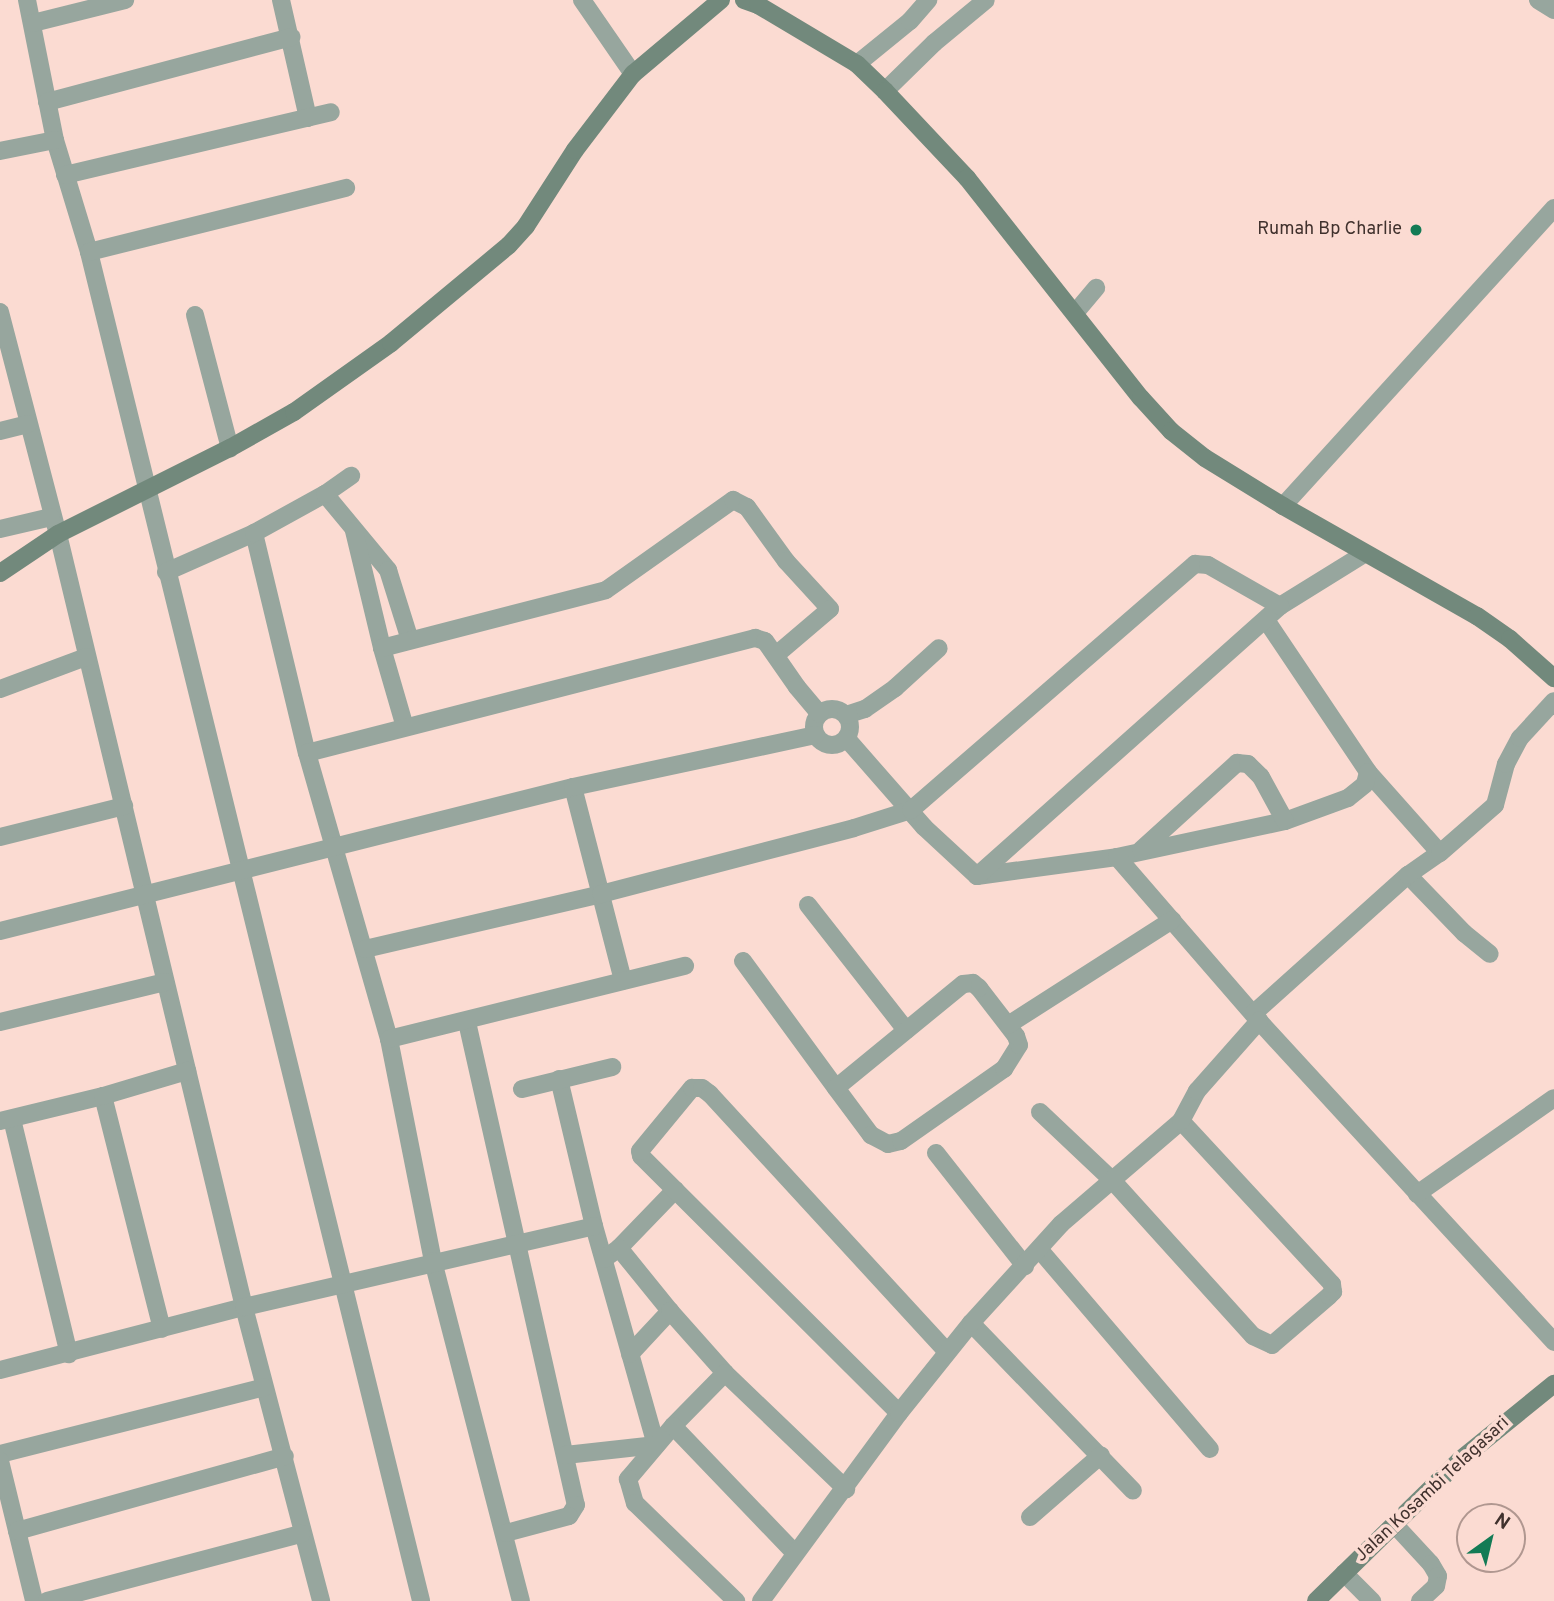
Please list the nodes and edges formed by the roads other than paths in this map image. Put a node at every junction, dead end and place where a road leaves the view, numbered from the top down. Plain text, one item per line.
1 (27, 0) edge
2 (125, 0) edge
3 (281, 0) edge
4 (582, 0) edge
5 (722, 0) edge
6 (744, 0) edge
7 (928, 0) edge
8 (986, 0) edge
9 (1538, 0) edge
10 (1554, 9) edge
11 (33, 23) junction
12 (290, 37) junction
13 (857, 64) junction
14 (634, 74) junction
15 (886, 91) junction
16 (47, 102) junction
17 (331, 112) dead end
18 (308, 118) junction
19 (55, 140) junction
20 (0, 151) edge
21 (65, 175) junction
22 (346, 188) dead end
23 (1554, 208) edge
24 (89, 252) junction
25 (1096, 288) dead end
26 (0, 312) edge
27 (1075, 313) junction
28 (195, 315) dead end
29 (4, 341) edge
30 (28, 424) junction
31 (0, 431) edge
32 (230, 448) junction
33 (351, 476) dead end
34 (148, 488) junction
35 (325, 494) junction
36 (1283, 506) junction
37 (55, 525) junction
38 (0, 529) edge
39 (354, 531) junction
40 (254, 533) junction
41 (1364, 554) junction
42 (166, 572) junction
43 (0, 573) edge
44 (1280, 606) junction
45 (1266, 620) junction
46 (410, 639) junction
47 (382, 648) junction
48 (939, 649) dead end
49 (776, 655) junction
50 (86, 657) junction
51 (1554, 678) edge
52 (0, 689) edge
53 (1554, 701) edge
54 (820, 714) junction
55 (846, 715) junction
56 (405, 727) junction
57 (816, 734) junction
58 (847, 739) junction
59 (307, 753) junction
60 (1368, 772) junction
61 (573, 787) junction
62 (124, 806) junction
63 (911, 810) junction
64 (1285, 821) junction
65 (0, 837) edge
66 (335, 847) junction
67 (1141, 850) junction
68 (1440, 853) junction
69 (1117, 857) junction
70 (242, 871) junction
71 (1408, 875) junction
72 (977, 876) junction
73 (601, 894) junction
74 (145, 897) junction
75 (808, 905) dead end
76 (1172, 920) junction
77 (0, 931) edge
78 (365, 949) junction
79 (1490, 954) dead end
80 (743, 961) dead end
81 (685, 966) dead end
82 (623, 981) junction
83 (165, 982) junction
84 (1256, 1017) junction
85 (0, 1022) edge
86 (467, 1022) junction
87 (1008, 1025) junction
88 (906, 1030) junction
89 (389, 1039) junction
90 (612, 1067) dead end
91 (187, 1071) junction
92 (559, 1079) junction
93 (522, 1088) dead end
94 (836, 1088) junction
95 (103, 1097) junction
96 (1554, 1098) edge
97 (1040, 1112) dead end
98 (6, 1120) edge
99 (1181, 1121) junction
100 (936, 1153) dead end
101 (1112, 1180) junction
102 (675, 1190) junction
103 (1417, 1194) junction
104 (594, 1226) junction
105 (515, 1242) junction
106 (619, 1248) junction
107 (1039, 1250) junction
108 (604, 1259) junction
109 (433, 1261) junction
110 (1025, 1266) junction
111 (341, 1283) junction
112 (244, 1307) junction
113 (670, 1311) junction
114 (971, 1323) junction
115 (162, 1329) junction
116 (1554, 1342) edge
117 (947, 1352) junction
118 (69, 1354) junction
119 (630, 1354) junction
120 (0, 1370) edge
121 (725, 1373) junction
122 (1554, 1384) edge
123 (264, 1387) junction
124 (900, 1413) junction
125 (673, 1426) junction
126 (656, 1445) junction
127 (1210, 1449) dead end
128 (0, 1454) edge
129 (566, 1455) junction
130 (1101, 1455) junction
131 (285, 1456) junction
132 (0, 1461) edge
133 (846, 1489) junction
134 (1133, 1491) dead end
135 (1030, 1517) dead end
136 (1394, 1524) junction
137 (17, 1531) junction
138 (506, 1533) junction
139 (302, 1534) junction
140 (795, 1553) junction
141 (1344, 1573) junction
142 (34, 1601) edge
143 (47, 1601) edge
144 (321, 1601) edge
145 (421, 1601) edge
146 (521, 1601) edge
147 (736, 1601) edge
148 (761, 1601) edge
149 (1316, 1601) edge
150 (1372, 1601) edge
151 (1420, 1601) edge

1 - 11 street
2 - 11 street
3 - 12 street
4 - 14 street
5 - 14 street
6 - 13 street
7 - 13 street
8 - 15 street
9 - 10 street
11 - 16 street
12 - 16 street
12 - 18 street
13 - 15 street
14 - 32 street
15 - 27 street
16 - 19 street
17 - 18 street
18 - 21 street
19 - 20 street
19 - 21 street
21 - 24 street
22 - 24 street
23 - 36 street
24 - 34 street
25 - 27 street
26 - 29 street
27 - 36 street
28 - 32 street
29 - 30 street
30 - 31 street
30 - 37 street
32 - 34 street
33 - 35 street
34 - 37 street
34 - 42 street
35 - 39 street
35 - 40 street
36 - 41 street
37 - 38 street
37 - 43 street
37 - 50 street
39 - 46 street
39 - 47 street
40 - 42 street
40 - 59 street
41 - 44 street
41 - 51 street
42 - 70 street
44 - 45 street
44 - 63 street
45 - 60 street
45 - 72 street
46 - 47 street
46 - 49 street
47 - 56 street
48 - 55 street
49 - 54 street
49 - 56 street
50 - 52 street
50 - 62 street
53 - 68 street
54 - 55 street
54 - 57 street
55 - 58 street
56 - 59 street
57 - 58 street
57 - 61 street
58 - 63 street
59 - 66 street
60 - 64 street
60 - 68 street
61 - 66 street
61 - 73 street
62 - 65 street
62 - 74 street
63 - 72 street
63 - 73 street
64 - 67 street
64 - 67 street
66 - 70 street
66 - 78 street
67 - 69 street
68 - 71 street
69 - 72 street
69 - 76 street
70 - 74 street
70 - 111 street
71 - 79 street
71 - 84 street
73 - 78 street
73 - 82 street
74 - 77 street
74 - 83 street
75 - 88 street
76 - 84 street
76 - 87 street
78 - 89 street
80 - 94 street
81 - 82 street
82 - 86 street
83 - 85 street
83 - 91 street
84 - 99 street
84 - 103 street
86 - 89 street
86 - 105 street
87 - 88 street
87 - 94 street
88 - 94 street
89 - 109 street
90 - 92 street
91 - 95 street
91 - 112 street
92 - 93 street
92 - 104 street
95 - 98 street
95 - 115 street
96 - 103 street
97 - 101 street
98 - 118 street
99 - 101 street
99 - 101 street
100 - 110 street
101 - 107 street
102 - 106 street
102 - 117 street
102 - 124 street
103 - 116 street
104 - 105 street
104 - 108 street
105 - 109 street
105 - 129 street
106 - 108 street
106 - 113 street
107 - 110 street
107 - 127 street
108 - 119 street
109 - 111 street
109 - 138 street
110 - 114 street
111 - 112 street
111 - 145 street
112 - 115 street
112 - 123 street
113 - 119 street
113 - 121 street
114 - 117 street
114 - 130 street
115 - 118 street
117 - 124 street
118 - 120 street
119 - 126 street
121 - 125 street
121 - 133 street
122 - 136 street, Jalan Kosambi Telagasari
123 - 128 street
123 - 131 street
124 - 133 street
125 - 126 street
125 - 140 street
126 - 129 street
126 - 147 street
129 - 138 street
130 - 134 street
130 - 135 street
131 - 137 street
131 - 139 street
132 - 137 street
133 - 140 street
136 - 141 street, Jalan Kosambi Telagasari
136 - 151 street
137 - 142 street
138 - 146 street
139 - 143 street
139 - 144 street
140 - 148 street
141 - 149 street, Jalan Kosambi Telagasari
141 - 150 street

